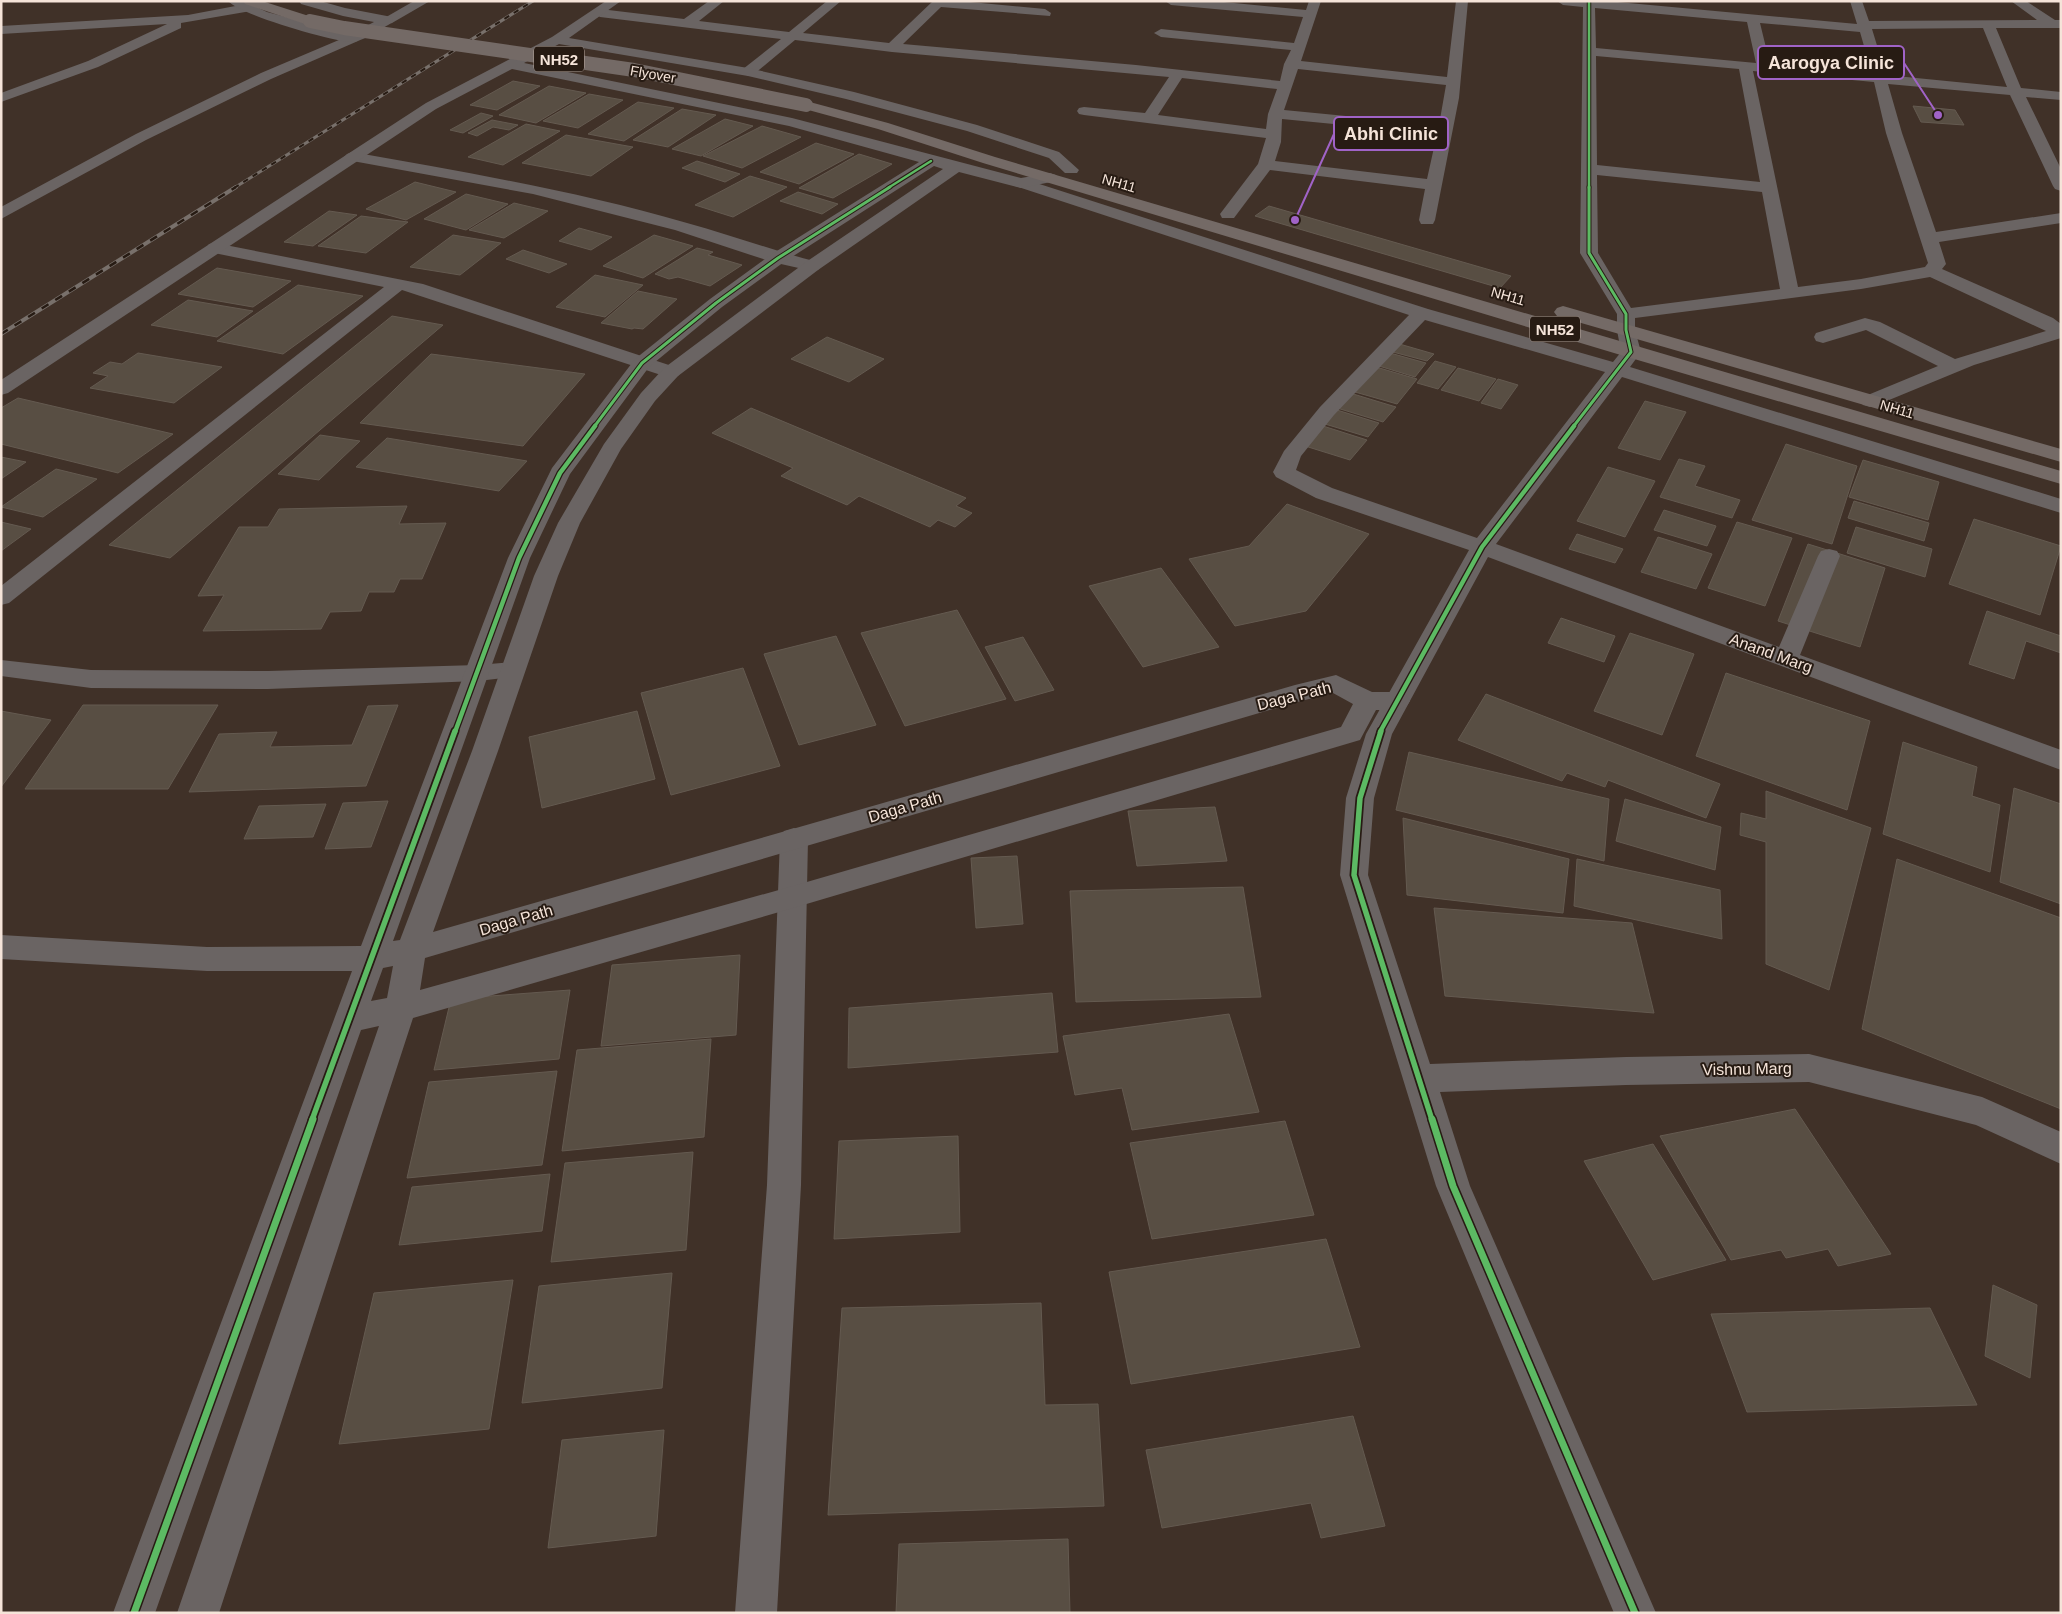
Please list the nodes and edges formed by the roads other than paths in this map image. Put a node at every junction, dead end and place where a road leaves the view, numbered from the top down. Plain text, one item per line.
1 (234, 1) edge
2 (284, 1) edge
3 (306, 1) edge
4 (424, 1) edge
5 (615, 1) edge
6 (718, 1) edge
7 (835, 1) edge
8 (1171, 1) edge
9 (1462, 1) edge
10 (1563, 1) edge
11 (1733, 1) edge
12 (1856, 1) edge
13 (2017, 1) edge
14 (939, 2) edge
15 (1590, 2) edge
16 (248, 4) edge
17 (1312, 8) edge
18 (342, 12) junction
19 (600, 13) junction
20 (1045, 13) dead end
21 (1736, 17) junction
22 (1753, 18) junction
23 (188, 19) junction
24 (387, 20) junction
25 (686, 24) junction
26 (2056, 24) edge
27 (1988, 25) junction
28 (1865, 27) junction
29 (306, 28) junction
30 (1, 30) edge
31 (1161, 33) dead end
32 (793, 37) junction
33 (353, 38) junction
34 (556, 40) junction
35 (1298, 47) junction
36 (892, 48) junction
37 (1589, 51) junction
38 (509, 64) junction
39 (1291, 64) junction
40 (1746, 66) junction
41 (1764, 68) junction
42 (748, 72) junction
43 (1178, 74) junction
44 (1879, 79) junction
45 (1453, 82) junction
46 (1284, 86) junction
47 (2016, 92) junction
48 (2061, 96) edge
49 (1, 98) edge
50 (812, 100) junction
51 (1084, 111) dead end
52 (1275, 114) junction
53 (1149, 118) junction
54 (1446, 130) junction
55 (1273, 134) junction
56 (352, 157) junction
57 (943, 164) junction
58 (1266, 164) junction
59 (1589, 169) junction
60 (1071, 170) junction
61 (1050, 178) junction
62 (1021, 183) junction
63 (1435, 185) junction
64 (2061, 186) edge
65 (1770, 188) junction
66 (1, 214) edge
67 (1228, 214) junction
68 (2061, 218) edge
69 (1427, 220) dead end
70 (1929, 238) junction
71 (1342, 247) dead end
72 (215, 248) junction
73 (778, 258) junction
74 (812, 266) junction
75 (1932, 271) junction
76 (400, 284) junction
77 (1790, 292) junction
78 (1550, 308) dead end
79 (1421, 313) junction
80 (1824, 336) dead end
81 (1626, 342) junction
82 (642, 363) junction
83 (1954, 366) junction
84 (671, 372) junction
85 (1, 388) edge
86 (1870, 401) junction
87 (2061, 456) edge
88 (2061, 478) edge
89 (2061, 506) edge
90 (1482, 547) junction
91 (1829, 556) dead end
92 (1, 598) edge
93 (1786, 659) junction
94 (1, 668) edge
95 (513, 670) junction
96 (478, 673) junction
97 (1368, 701) junction
98 (1397, 701) junction
99 (2061, 760) edge
100 (794, 839) junction
101 (793, 897) junction
102 (1, 947) edge
103 (411, 950) junction
104 (371, 958) junction
105 (401, 1008) junction
106 (349, 1019) junction
107 (1419, 1079) junction
108 (2061, 1149) edge
109 (134, 1613) edge
110 (198, 1613) edge
111 (756, 1613) edge
112 (1635, 1613) edge

1 - 16 street
2 - 50 highway, Flyover / NH52
3 - 18 street
4 - 24 street
5 - 19 street
6 - 25 street
7 - 32 street
8 - 17 street
9 - 45 street
10 - 15 street
11 - 21 street
12 - 28 street
13 - 26 street
14 - 20 street
14 - 36 street
15 - 21 street
15 - 37 street
16 - 23 street
16 - 29 street
16 - 50 highway, Flyover / NH52, bridge
17 - 35 street
18 - 24 street
18 - 29 street
19 - 25 street
19 - 34 street
21 - 22 street
22 - 28 street
22 - 41 street
23 - 30 street
23 - 49 street
24 - 33 street
25 - 32 street
26 - 27 street
27 - 28 street
27 - 47 street
28 - 44 street
29 - 33 street
31 - 35 street
32 - 36 street
32 - 42 street
33 - 66 street
34 - 38 street
34 - 42 street
35 - 39 street
36 - 43 street
37 - 40 street
37 - 59 street
38 - 56 street
38 - 57 street
39 - 45 street
39 - 46 street
40 - 41 street
40 - 65 street
41 - 44 street
42 - 60 street
43 - 46 street
43 - 53 street
44 - 47 street
44 - 70 street
45 - 54 street
46 - 52 street
47 - 48 street
47 - 64 street
50 - 60 highway, Flyover / NH52
50 - 61 highway, Flyover / NH52
51 - 53 street
52 - 54 street
52 - 55 street
53 - 55 street
54 - 63 street
55 - 58 street
56 - 72 street
56 - 73 street
57 - 62 street
57 - 73 street
57 - 74 street
58 - 63 street
58 - 67 street
59 - 65 street
59 - 81 street
60 - 67 highway, NH11 / NH52
61 - 62 street
61 - 81 highway, NH52
62 - 79 street
63 - 69 street
65 - 77 street
67 - 71 highway, NH11 / NH52
68 - 70 street
70 - 75 street
72 - 76 street
72 - 85 street
73 - 74 street
73 - 82 street
74 - 84 street
75 - 77 street
75 - 83 street
76 - 82 street
76 - 92 street
77 - 81 street
78 - 81 highway, NH11 / NH52
79 - 81 street
79 - 90 street, Anand Marg
80 - 83 street
81 - 86 highway, NH11 / NH52
81 - 88 highway, NH52
81 - 89 street
81 - 90 street
82 - 84 street
82 - 96 street
83 - 86 street
84 - 95 street
86 - 87 highway, NH11 / NH52
90 - 93 street, Anand Marg
90 - 98 street
91 - 93 street
93 - 99 street, Anand Marg
94 - 96 street
95 - 96 street
95 - 103 street
96 - 104 street
97 - 98 street, Daga Path
97 - 100 street, Daga Path
97 - 101 street
98 - 107 street
100 - 101 street
100 - 103 street, Daga Path
101 - 105 street
101 - 111 street
102 - 104 street, Daga Path
103 - 104 street, Daga Path
103 - 105 street
104 - 106 street
105 - 106 street
105 - 110 street
106 - 109 street
107 - 108 street, Vishnu Marg
107 - 112 street

